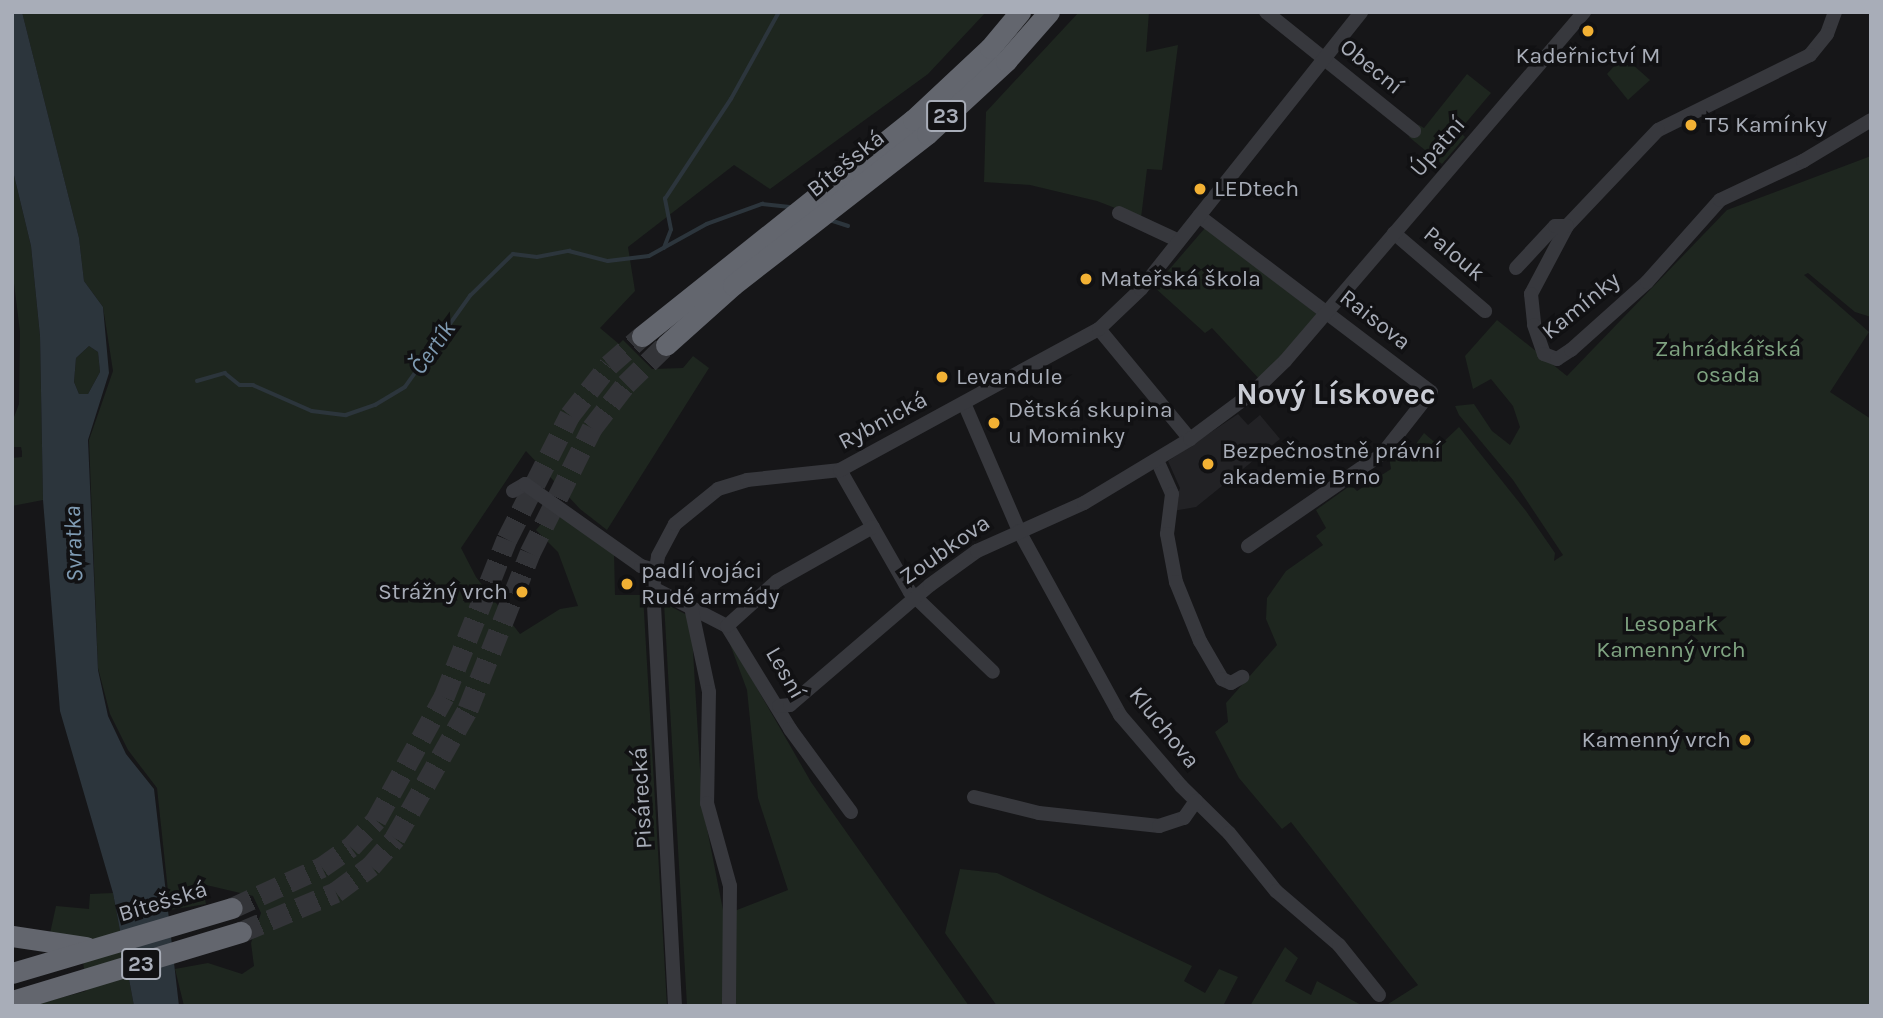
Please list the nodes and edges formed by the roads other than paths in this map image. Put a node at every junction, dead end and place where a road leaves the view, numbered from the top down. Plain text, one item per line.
1 (1020, 12) edge
2 (1049, 12) edge
3 (1266, 12) edge
4 (1361, 12) edge
5 (1584, 12) edge
6 (1835, 12) edge
7 (1324, 58) junction
8 (1871, 120) edge
9 (1414, 131) dead end
10 (1119, 212) dead end
11 (1199, 216) junction
12 (1567, 226) junction
13 (1394, 233) junction
14 (1179, 241) junction
15 (1516, 268) dead end
16 (1485, 311) dead end
17 (1327, 312) junction
18 (1099, 329) junction
19 (642, 336) tunnel mouth
20 (666, 345) tunnel mouth
21 (964, 403) junction
22 (1190, 439) junction
23 (1157, 460) junction
24 (839, 470) junction
25 (513, 491) dead end
26 (873, 527) junction
27 (1019, 531) junction
28 (1248, 546) dead end
29 (655, 570) junction
30 (653, 588) junction
31 (915, 597) junction
32 (691, 607) junction
33 (727, 626) junction
34 (993, 672) dead end
35 (1242, 677) dead end
36 (779, 706) junction
37 (974, 796) dead end
38 (1196, 801) junction
39 (851, 812) dead end
40 (232, 908) tunnel mouth
41 (242, 932) tunnel mouth
42 (12, 936) edge
43 (82, 950) junction
44 (51, 962) junction
45 (12, 966) edge
46 (12, 973) edge
47 (1379, 995) dead end
48 (12, 1001) edge
49 (675, 1006) edge
50 (729, 1006) edge

1 - 19 highway, Bítešská / 23
2 - 20 highway, Bítešská / 23
3 - 7 street, Obecní
4 - 7 street, Rybnická
5 - 13 street, Úpatní
6 - 12 street, Kamínky
7 - 9 street, Obecní
7 - 11 street, Rybnická
8 - 12 street, Kamínky
10 - 14 street
11 - 14 street, Rybnická
11 - 17 street, Raisova
12 - 15 street, Palouk
13 - 16 street, Palouk
13 - 17 street, Úpatní
14 - 18 street, Rybnická
17 - 22 street, Zoubkova
17 - 28 street, Raisova
18 - 21 street, Rybnická
18 - 22 street
21 - 24 street, Rybnická
21 - 27 street, Kluchova
22 - 23 street, Zoubkova
23 - 27 street, Zoubkova
23 - 35 street
24 - 26 street
24 - 29 street, Rybnická
25 - 29 street
26 - 31 street
26 - 33 street
27 - 31 street, Zoubkova
27 - 38 street, Kluchova
29 - 30 street, Rybnická
30 - 32 street, Lesní
30 - 49 street, Pisárecká
31 - 34 street
31 - 36 street, Zoubkova
32 - 33 street, Lesní
32 - 50 street
33 - 36 street, Lesní
36 - 39 street, Lesní
37 - 38 street
38 - 47 street, Kluchova
40 - 43 highway, Bítešská / 23
41 - 48 highway, 23
42 - 43 highway
43 - 44 highway
44 - 45 highway
44 - 46 highway

